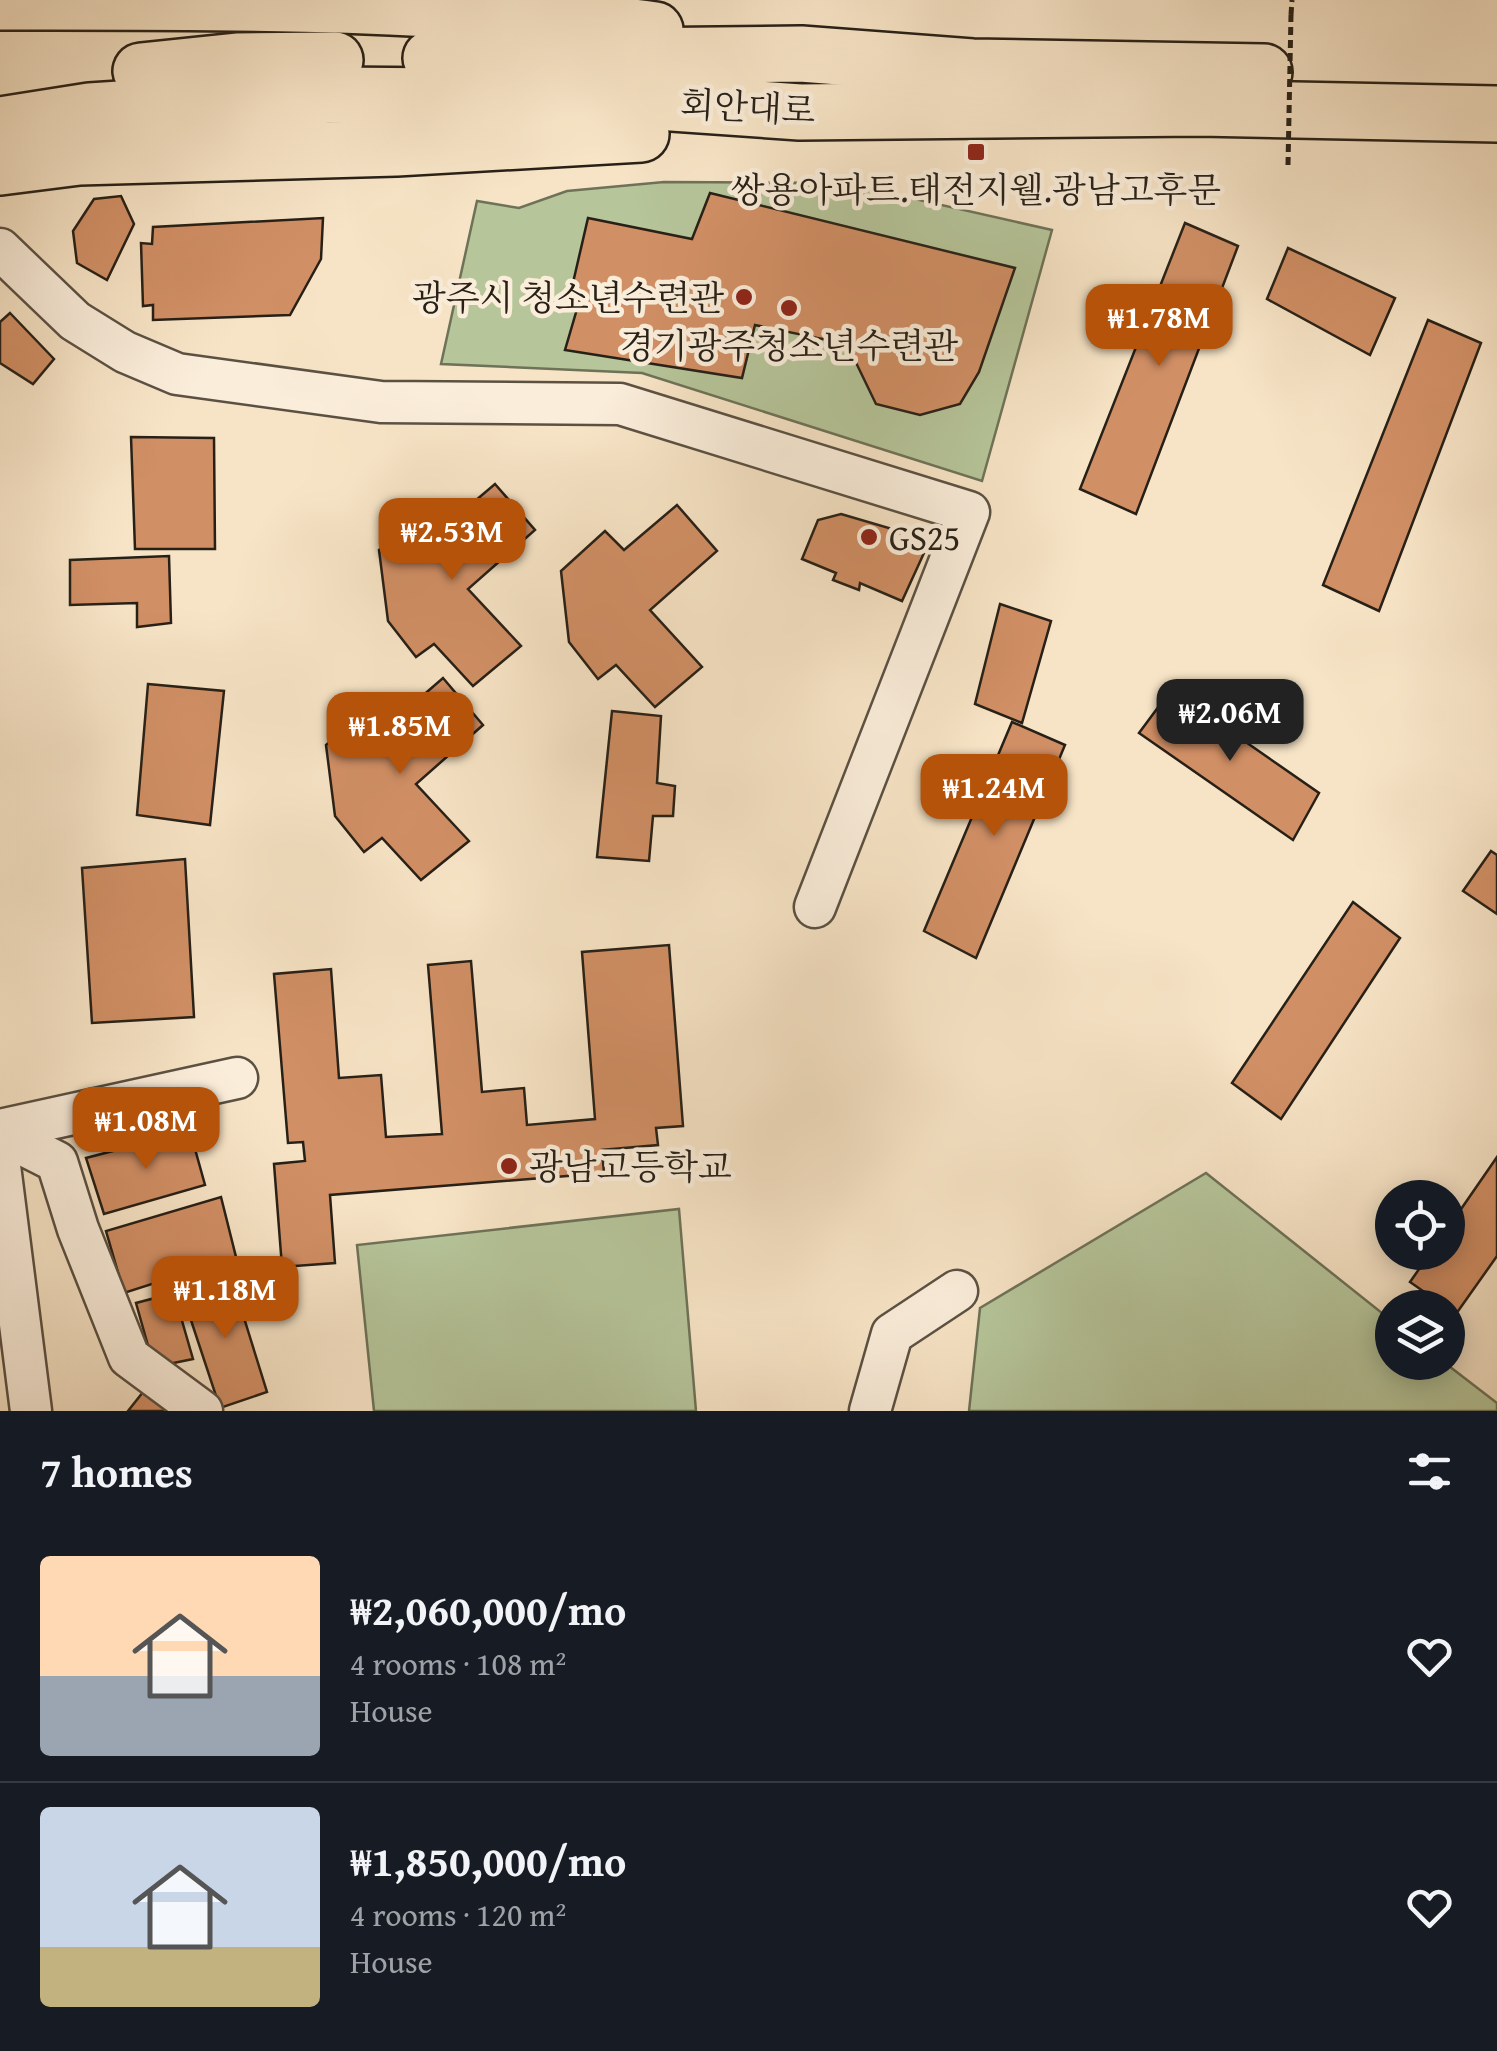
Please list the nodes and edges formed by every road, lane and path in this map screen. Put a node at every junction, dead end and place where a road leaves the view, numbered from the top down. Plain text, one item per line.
1 (1292, 0) edge
2 (0, 2) edge
3 (801, 54) junction
4 (1497, 78) edge
5 (0, 86) edge
6 (1365, 110) junction
7 (800, 112) junction
8 (1497, 114) edge
9 (0, 125) edge
10 (1497, 142) edge
11 (1288, 165) dead end
12 (0, 167) edge
13 (0, 249) edge
14 (815, 906) dead end
15 (237, 1078) dead end
16 (0, 1132) edge
17 (0, 1166) edge
18 (957, 1291) dead end
19 (32, 1411) edge
20 (202, 1411) edge
21 (870, 1411) edge

1 - 11 path, bridge
2 - 3 highway
3 - 4 highway, 회안대로
3 - 5 highway, 회안대로
6 - 7 highway, 회안대로
6 - 8 highway, 회안대로
6 - 10 highway
7 - 9 highway, 회안대로
7 - 12 highway
13 - 14 street
15 - 16 street
16 - 20 street
17 - 19 street
18 - 21 street

